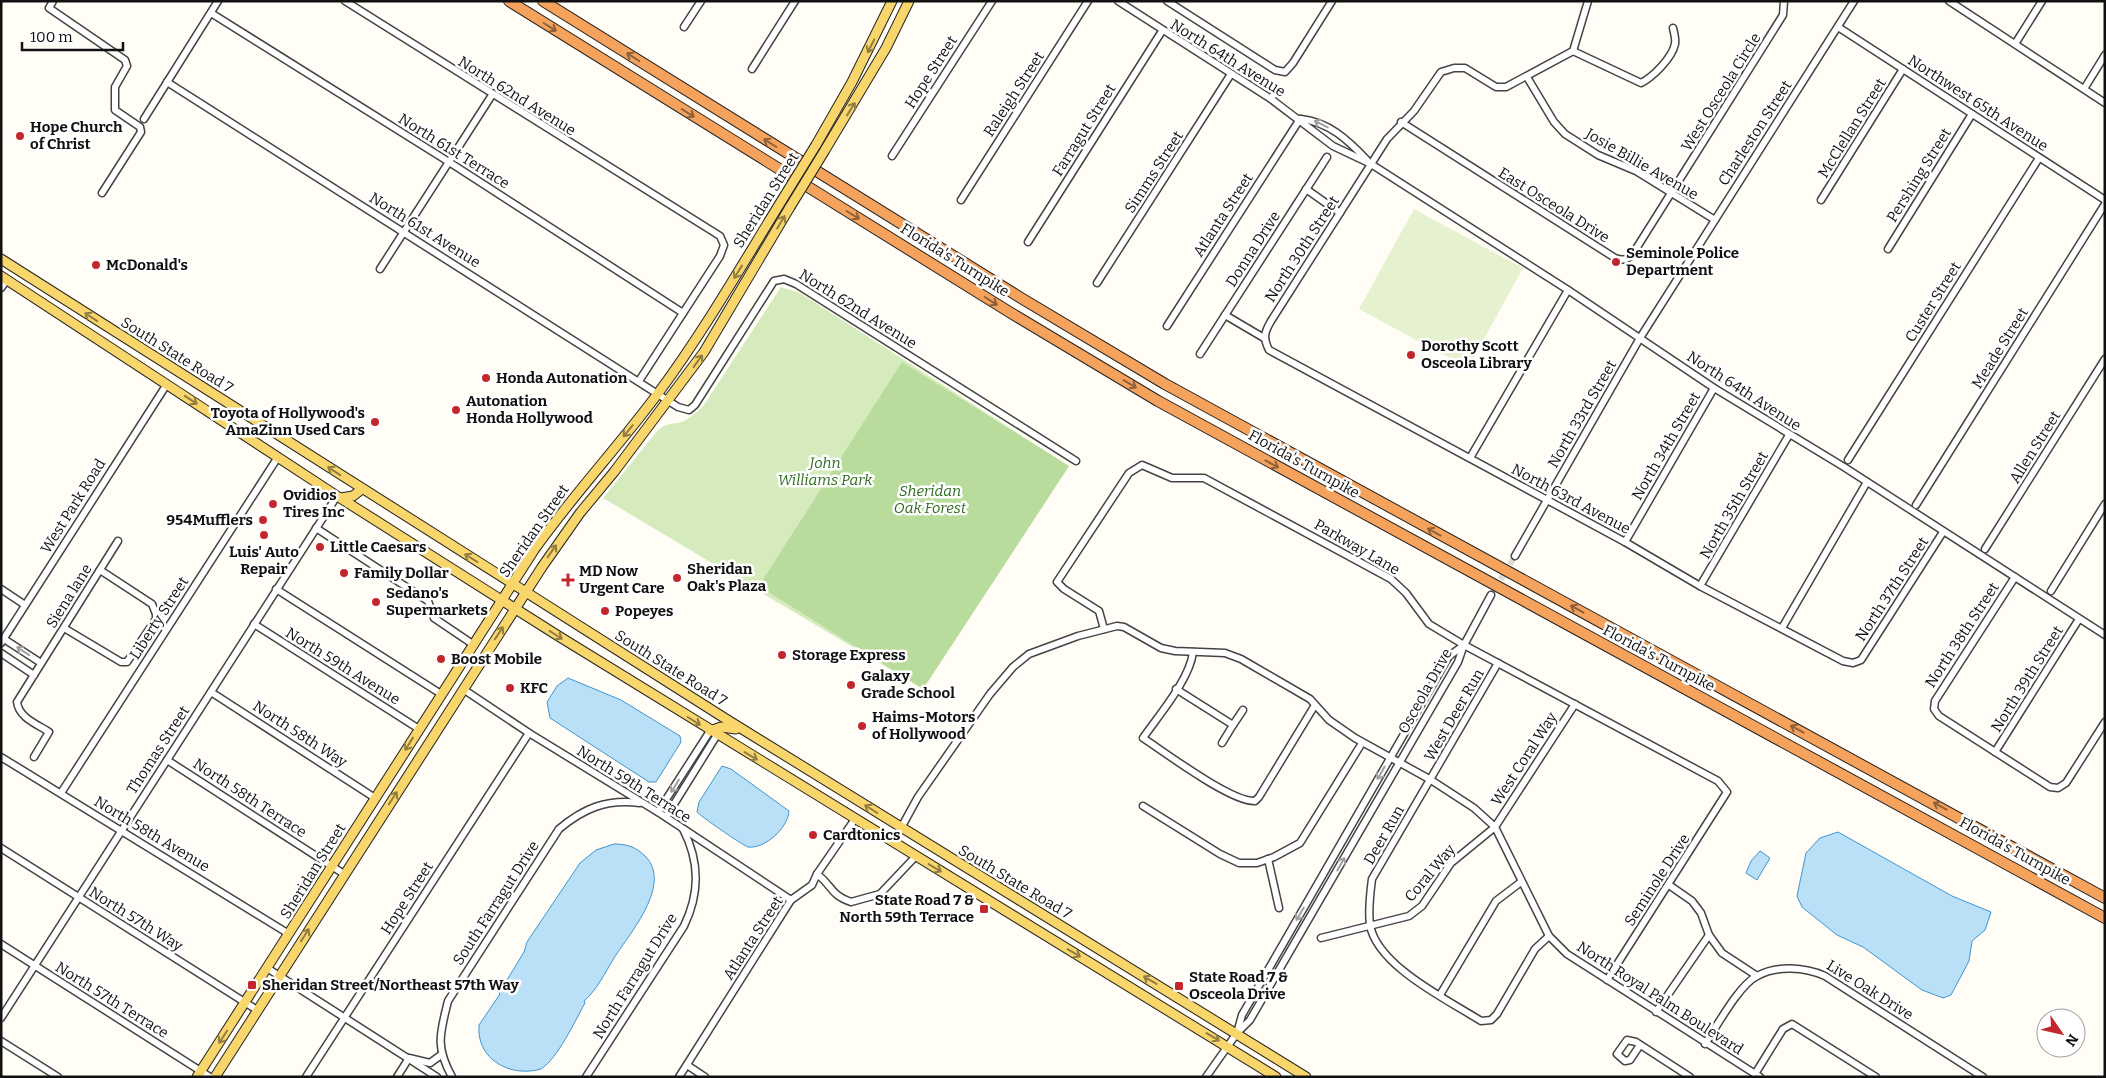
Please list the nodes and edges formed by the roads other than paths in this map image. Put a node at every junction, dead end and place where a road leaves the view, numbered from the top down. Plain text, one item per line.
1 (54, 1) edge
2 (218, 1) edge
3 (346, 1) edge
4 (508, 1) edge
5 (543, 1) edge
6 (701, 1) edge
7 (796, 1) edge
8 (892, 1) edge
9 (909, 1) edge
10 (992, 1) edge
11 (1088, 1) edge
12 (1118, 1) edge
13 (1167, 1) edge
14 (1784, 1) edge
15 (1854, 1) edge
16 (1948, 1) edge
17 (2042, 1) edge
18 (1329, 2) edge
19 (1586, 2) edge
20 (211, 13) junction
21 (1838, 27) junction
22 (684, 28) dead end
23 (1673, 28) dead end
24 (1162, 31) junction
25 (2015, 44) junction
26 (1573, 52) junction
27 (2105, 55) edge
28 (752, 69) dead end
29 (1903, 69) junction
30 (1231, 74) junction
31 (1527, 77) junction
32 (167, 82) junction
33 (1277, 89) dead end
34 (2084, 89) junction
35 (492, 95) junction
36 (1271, 99) junction
37 (2105, 103) edge
38 (1972, 114) junction
39 (144, 118) dead end
40 (1300, 118) junction
41 (1401, 122) junction
42 (892, 156) dead end
43 (1326, 157) dead end
44 (2039, 158) junction
45 (449, 162) junction
46 (1371, 164) junction
47 (1306, 188) junction
48 (102, 193) dead end
49 (1672, 194) junction
50 (961, 200) dead end
51 (1821, 200) dead end
52 (2105, 200) edge
53 (2105, 204) edge
54 (1340, 213) junction
55 (1714, 220) junction
56 (404, 231) junction
57 (1028, 242) dead end
58 (724, 245) joint
59 (1888, 249) dead end
60 (1, 259) edge
61 (380, 269) dead end
62 (28, 276) junction
63 (4, 278) edge
64 (1097, 282) dead end
65 (1, 288) edge
66 (1568, 290) junction
67 (683, 313) junction
68 (1226, 315) junction
69 (1167, 326) dead end
70 (1646, 330) joint
71 (1264, 338) junction
72 (1640, 338) junction
73 (144, 351) junction
74 (121, 354) junction
75 (1200, 354) dead end
76 (2105, 359) edge
77 (191, 381) junction
78 (639, 381) junction
79 (167, 384) junction
80 (1714, 388) junction
81 (658, 393) junction
82 (669, 400) junction
83 (1789, 435) junction
84 (278, 457) junction
85 (1470, 458) junction
86 (1848, 460) dead end
87 (1076, 461) dead end
88 (1867, 482) junction
89 (362, 489) junction
90 (339, 497) junction
91 (1547, 500) junction
92 (2105, 504) edge
93 (1916, 505) dead end
94 (316, 528) junction
95 (1943, 532) junction
96 (118, 542) dead end
97 (1625, 542) junction
98 (1986, 549) dead end
99 (1515, 556) tunnel mouth
100 (100, 570) junction
101 (2015, 577) junction
102 (513, 584) junction
103 (1700, 586) junction
104 (276, 589) junction
105 (1, 590) edge
106 (2050, 591) dead end
107 (525, 592) junction
108 (1491, 595) tunnel mouth
109 (502, 600) junction
110 (25, 605) junction
111 (515, 608) junction
112 (2079, 618) junction
113 (254, 624) junction
114 (64, 628) junction
115 (1782, 628) junction
116 (1104, 629) junction
117 (2105, 635) edge
118 (2, 641) edge
119 (474, 644) junction
120 (1464, 645) junction
121 (1192, 652) junction
122 (1, 653) edge
123 (1861, 660) joint
124 (41, 663) junction
125 (1498, 664) junction
126 (34, 675) junction
127 (463, 689) junction
128 (1176, 689) junction
129 (211, 692) junction
130 (441, 694) junction
131 (1575, 704) junction
132 (1315, 705) junction
133 (1243, 710) dead end
134 (2105, 722) edge
135 (1233, 725) junction
136 (419, 729) junction
137 (745, 732) junction
138 (529, 733) junction
139 (714, 733) junction
140 (1362, 742) junction
141 (1222, 744) dead end
142 (1995, 752) junction
143 (1, 757) edge
144 (34, 757) dead end
145 (1390, 759) junction
146 (167, 760) junction
147 (1398, 763) junction
148 (1431, 780) junction
149 (1727, 792) joint
150 (61, 793) junction
151 (375, 798) junction
152 (643, 804) junction
153 (1143, 806) dead end
154 (658, 812) junction
155 (666, 817) junction
156 (855, 819) junction
157 (1495, 827) junction
158 (682, 828) junction
159 (901, 828) junction
160 (122, 830) junction
161 (1, 848) edge
162 (916, 856) junction
163 (1268, 859) junction
164 (332, 866) junction
165 (344, 874) junction
166 (817, 874) junction
167 (1521, 882) junction
168 (1669, 886) junction
169 (79, 898) junction
170 (2105, 898) edge
171 (791, 900) junction
172 (1280, 908) dead end
173 (2105, 918) edge
174 (1370, 927) junction
175 (289, 934) junction
176 (1549, 936) junction
177 (1708, 936) junction
178 (1321, 938) dead end
179 (1, 944) edge
180 (35, 966) junction
181 (267, 968) junction
182 (279, 976) junction
183 (1757, 976) junction
184 (1607, 980) junction
185 (1440, 995) junction
186 (245, 1002) junction
187 (257, 1010) junction
188 (1656, 1012) junction
189 (1, 1018) edge
190 (344, 1018) junction
191 (1237, 1033) junction
192 (1, 1041) edge
193 (1705, 1044) junction
194 (1640, 1045) dead end
195 (1228, 1047) junction
196 (441, 1055) junction
197 (409, 1058) junction
198 (687, 1065) junction
199 (199, 1074) edge
200 (1758, 1075) edge
201 (58, 1077) edge
202 (210, 1077) edge
203 (215, 1077) edge
204 (306, 1077) edge
205 (397, 1077) edge
206 (437, 1077) edge
207 (452, 1077) edge
208 (586, 1077) edge
209 (679, 1077) edge
210 (705, 1077) edge
211 (1206, 1077) edge
212 (1276, 1077) edge
213 (1306, 1077) edge
214 (1690, 1077) edge
215 (1876, 1077) edge
216 (1983, 1077) edge

1 - 48 street
2 - 20 street
3 - 35 street, North 62nd Avenue
4 -> 173 highway, Florida's Turnpike
170 -> 5 highway, Florida's Turnpike
6 - 22 street
7 - 28 street
8 -> 81 main road, Sheridan Street, bridge
82 -> 9 main road, Sheridan Street, bridge
10 - 42 street, Hope Street
11 - 50 street, Raleigh Street
12 - 24 street, North 64th Avenue
13 - 18 street
14 - 49 street, West Osceola Circle
15 - 21 street, Charleston Street
16 - 25 street
17 - 25 street
19 - 26 street
20 - 32 street
20 - 45 street, North 61st Terrace
21 - 29 street, Northwest 65th Avenue
21 - 55 street, Charleston Street
23 - 26 street
24 - 30 street, North 64th Avenue
24 - 57 street, Farragut Street
25 - 34 street
26 - 31 street
27 - 34 street
29 - 38 street, Northwest 65th Avenue
29 - 51 street, McClellan Street
30 - 36 street, North 64th Avenue
30 - 64 street, Simms Street
31 - 41 street
31 - 49 street, Josie Billie Avenue
32 - 39 street
32 - 56 street, North 61st Avenue
33 - 36 street
34 - 37 street
35 - 45 street
35 - 58 street, North 62nd Avenue
36 - 40 street, North 64th Avenue
38 - 44 street, Northwest 65th Avenue
38 - 59 street, Pershing Street
40 - 46 street, North 64th Avenue
46 -> 40 street, North 64th Avenue
40 - 69 street, Atlanta Street
41 - 46 street
41 - 49 street, East Osceola Drive
43 - 47 street, Donna Drive
44 - 52 street, Northwest 65th Avenue
44 - 86 street, Custer Street
45 - 56 street
45 - 67 street, North 61st Terrace
46 - 54 street, North 30th Street
46 - 66 street, North 64th Avenue
47 - 54 street
47 - 68 street, Donna Drive
49 - 55 street, Josie Billie Avenue
53 - 93 street, Meade Street
54 - 71 street, North 30th Street
55 - 70 street, Charleston Street
56 - 61 street
56 - 78 street, North 61st Avenue
58 - 67 street, Sheridan Street
60 - 62 main road, South State Road 7
62 - 63 main road
73 -> 62 main road, South State Road 7
63 - 65 street
63 - 74 main road, South State Road 7
66 - 72 street, North 64th Avenue
66 - 85 street
67 - 78 street, Sheridan Street
68 - 71 street
68 - 75 street, Donna Drive
70 - 72 street, North 33rd Street
71 - 85 street, North 63rd Avenue
72 - 80 street, North 64th Avenue
72 - 91 street, North 33rd Street
73 - 74 main road
73 - 77 main road, South State Road 7
74 - 79 main road, South State Road 7
76 - 98 street, Allen Street
77 - 79 main road
89 -> 77 main road, South State Road 7
78 - 81 street, North 61st Avenue
79 -> 84 main road, South State Road 7
79 - 110 street, West Park Road
80 - 83 street, North 64th Avenue
80 - 97 street, North 34th Street
81 - 82 street, North 61st Avenue
81 -> 102 main road, Sheridan Street
82 - 87 street, North 62nd Avenue
107 -> 82 main road, Sheridan Street
83 - 88 street, North 64th Avenue
83 - 103 street, North 35th Street
84 - 90 main road, South State Road 7
84 - 150 street, Liberty Street
85 - 91 street, North 63rd Avenue
88 - 95 street, North 64th Avenue
88 - 115 street
89 - 90 main road
102 -> 89 main road, South State Road 7
90 - 94 street, Thomas Street
90 - 109 main road, South State Road 7
91 - 97 street, North 63rd Avenue
91 - 99 street, North 33rd Street
92 - 106 street
94 - 104 street, Thomas Street
94 - 119 street
95 - 101 street, North 64th Avenue
95 - 123 street, North 37th Street
96 - 100 street, Siena lane
97 - 103 street, North 63rd Avenue
100 - 114 street, Siena lane
100 - 114 street
101 - 112 street, North 64th Avenue
101 - 142 street, North 38th Street
102 - 107 main road, South State Road 7
102 - 109 main road, Sheridan Street
103 - 115 street, North 63rd Avenue
104 - 113 street, Thomas Street
104 - 130 street
105 - 110 street
107 - 111 main road, Sheridan Street
107 - 137 main road, South State Road 7
108 - 120 street
109 - 111 main road, South State Road 7
109 - 119 main road, Sheridan Street
110 - 118 street, West Park Road
127 -> 111 main road, Sheridan Street
111 -> 139 main road, South State Road 7
112 - 117 street, North 64th Avenue
112 - 142 street, North 39th Street
113 - 129 street, Thomas Street
113 - 136 street, North 59th Avenue
114 - 124 street, Siena lane
115 - 123 street, North 63rd Avenue
116 - 120 street, Parkway Lane
116 - 121 street, North Royal Palm Boulevard
116 - 159 street, North Royal Palm Boulevard
124 -> 118 street
119 - 130 main road, Sheridan Street
120 - 125 street, Parkway Lane
120 - 145 street, Osceola Drive
120 - 147 street, Osceola Drive
121 - 128 street
121 - 132 street, North Royal Palm Boulevard
122 - 126 street
124 - 126 street, Siena lane
125 - 131 street, Parkway Lane
125 - 148 street, West Deer Run
126 - 144 street, Siena lane
127 - 138 street, North 59th Terrace
165 -> 127 main road, Sheridan Street
128 - 132 street
128 - 135 street
129 - 146 street, Thomas Street
129 - 151 street, North 58th Way
130 - 136 main road, Sheridan Street
131 - 149 street, Parkway Lane
131 - 157 street, West Coral Way
132 - 140 street, North Royal Palm Boulevard
133 - 135 street
134 - 142 street
135 - 141 street
136 -> 151 main road, Sheridan Street
137 - 139 main road
159 -> 137 main road, South State Road 7
138 - 152 street, North 59th Terrace
138 - 190 street, Hope Street
139 -> 154 street
139 - 155 street
139 -> 156 main road, South State Road 7
140 - 145 street, North Royal Palm Boulevard
140 - 163 street
143 - 150 street, North 58th Avenue
145 - 147 street, North Royal Palm Boulevard
145 -> 191 street, Osceola Drive
146 - 160 street, Thomas Street
146 - 164 street, North 58th Terrace
147 - 148 street, North Royal Palm Boulevard
191 -> 147 street, Osceola Drive
148 - 157 street, North Royal Palm Boulevard
148 - 174 street, Deer Run
149 - 168 street, Seminole Drive
150 - 160 street, North 58th Avenue
151 - 164 main road, Sheridan Street
152 - 154 street, North 59th Terrace
152 - 196 street, South Farragut Drive
153 - 163 street
154 - 155 street, North 59th Terrace
155 - 158 street, North 59th Terrace
156 - 162 main road, South State Road 7
156 - 166 street, Atlanta Street
157 - 167 street, North Royal Palm Boulevard
157 - 174 street, Coral Way
158 - 171 street, North 59th Terrace
158 - 208 street, North Farragut Drive
191 -> 159 main road, South State Road 7
160 - 169 street, Thomas Street
160 - 175 street, North 58th Avenue
161 - 169 street, North 57th Way
162 - 166 street
162 -> 195 main road, South State Road 7
163 - 172 street
164 - 165 street, North 58th Terrace
164 - 175 main road, Sheridan Street
182 -> 165 main road, Sheridan Street
166 - 171 street, Atlanta Street
167 - 176 street, North Royal Palm Boulevard
167 - 185 street
168 - 177 street
168 - 184 street, Seminole Drive
169 - 180 street, Thomas Street
169 - 186 street, North 57th Way
171 - 198 street, Atlanta Street
174 - 178 street, Coral Way
174 - 185 street, Deer Run
175 - 181 main road, Sheridan Street
176 - 184 street, North Royal Palm Boulevard
176 - 185 street, Deer Run
177 - 183 street
177 - 188 street
179 - 180 street, North 57th Terrace
180 - 189 street, Thomas Street
180 - 199 street, North 57th Terrace
181 - 182 street
181 - 186 main road, Sheridan Street
182 - 187 main road, Sheridan Street
182 - 190 street
183 - 193 street, Live Oak Drive
183 - 216 street, Live Oak Drive
184 - 188 street, North Royal Palm Boulevard
186 - 187 street, North 57th Way
186 -> 199 main road, Sheridan Street
187 - 203 main road, Sheridan Street
188 - 193 street, North Royal Palm Boulevard
190 - 197 street
190 - 204 street, Hope Street
191 - 195 street, Osceola Drive
191 - 213 main road, South State Road 7
192 - 201 street
193 - 200 street, North Royal Palm Boulevard
194 - 214 street
195 - 211 street, Osceola Drive
195 - 212 main road, South State Road 7
196 - 197 street
196 - 207 street, South Farragut Drive
197 - 205 street
197 - 206 street
198 - 209 street, Atlanta Street
198 - 210 street
199 - 202 street, North 57th Terrace
200 - 215 street

